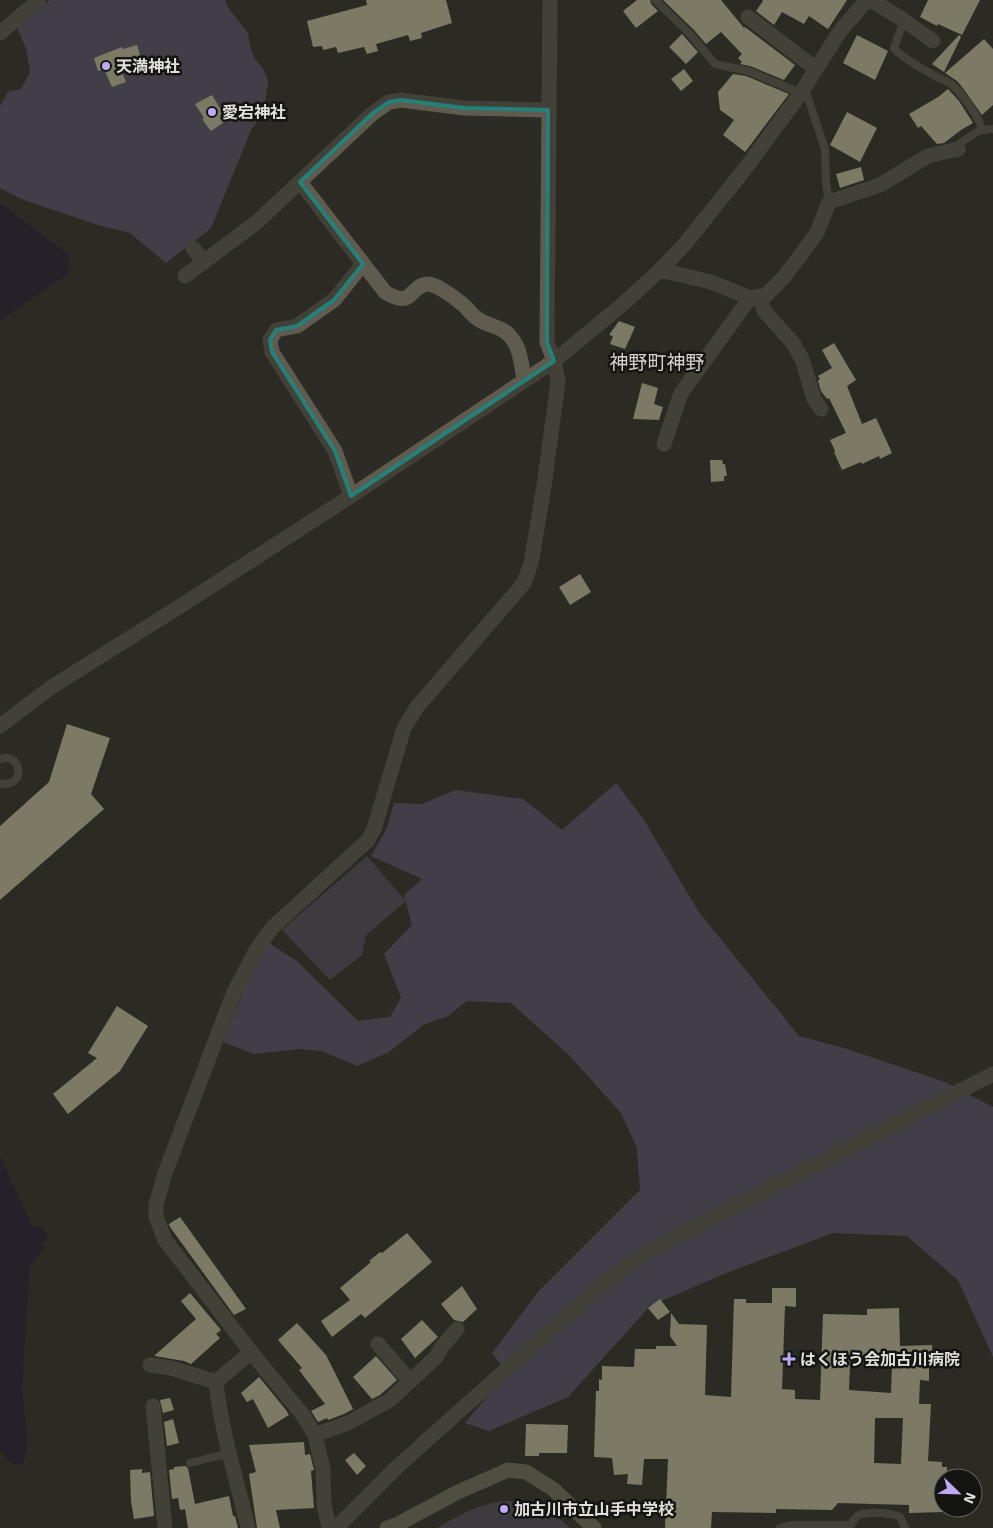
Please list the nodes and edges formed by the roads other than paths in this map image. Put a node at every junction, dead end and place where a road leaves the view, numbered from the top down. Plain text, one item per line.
1 (39, 0) edge
2 (550, 0) edge
3 (655, 0) edge
4 (867, 0) edge
5 (871, 0) edge
6 (748, 17) dead end
7 (904, 20) junction
8 (0, 34) edge
9 (933, 41) dead end
10 (816, 69) junction
11 (801, 92) junction
12 (548, 110) junction
13 (993, 129) edge
14 (982, 130) junction
15 (958, 149) joint
16 (300, 182) junction
17 (829, 202) junction
18 (193, 248) dead end
19 (204, 262) junction
20 (363, 264) junction
21 (660, 270) junction
22 (185, 276) dead end
23 (754, 297) junction
24 (554, 361) junction
25 (524, 380) junction
26 (821, 409) dead end
27 (664, 444) dead end
28 (351, 496) junction
29 (0, 726) edge
30 (0, 758) edge
31 (0, 783) edge
32 (993, 1074) edge
33 (457, 1329) dead end
34 (378, 1344) dead end
35 (251, 1352) junction
36 (150, 1365) dead end
37 (410, 1381) junction
38 (216, 1382) junction
39 (153, 1406) dead end
40 (316, 1435) junction
41 (229, 1453) junction
42 (190, 1463) dead end
43 (851, 1526) edge
44 (165, 1528) edge
45 (248, 1528) edge
46 (329, 1528) edge
47 (336, 1528) edge
48 (386, 1528) edge
49 (594, 1528) edge
50 (780, 1528) edge
51 (905, 1528) edge

1 - 8 street
2 - 12 street
3 - 11 lane
4 - 10 street
5 - 7 street
6 - 10 street
7 - 9 street
7 - 14 lane
10 - 11 street
11 - 17 lane
11 - 21 street
12 - 16 street
12 - 24 street
13 - 14 lane
14 - 15 lane
15 - 17 street
16 - 19 street
16 - 20 street
17 - 23 street
18 - 19 street
19 - 22 street
20 - 25 street
20 - 28 street
21 - 23 street
21 - 24 street
23 - 26 street
23 - 27 street
24 - 25 street
24 - 35 street
25 - 28 street
28 - 29 street
30 - 31 lane
32 - 47 street
33 - 37 street
34 - 37 street
35 - 38 street
35 - 40 street
36 - 38 street
37 - 40 street
38 - 41 street
39 - 44 street
40 - 46 street
41 - 42 lane
41 - 45 street
43 - 50 lane
43 - 51 lane
48 - 49 street

